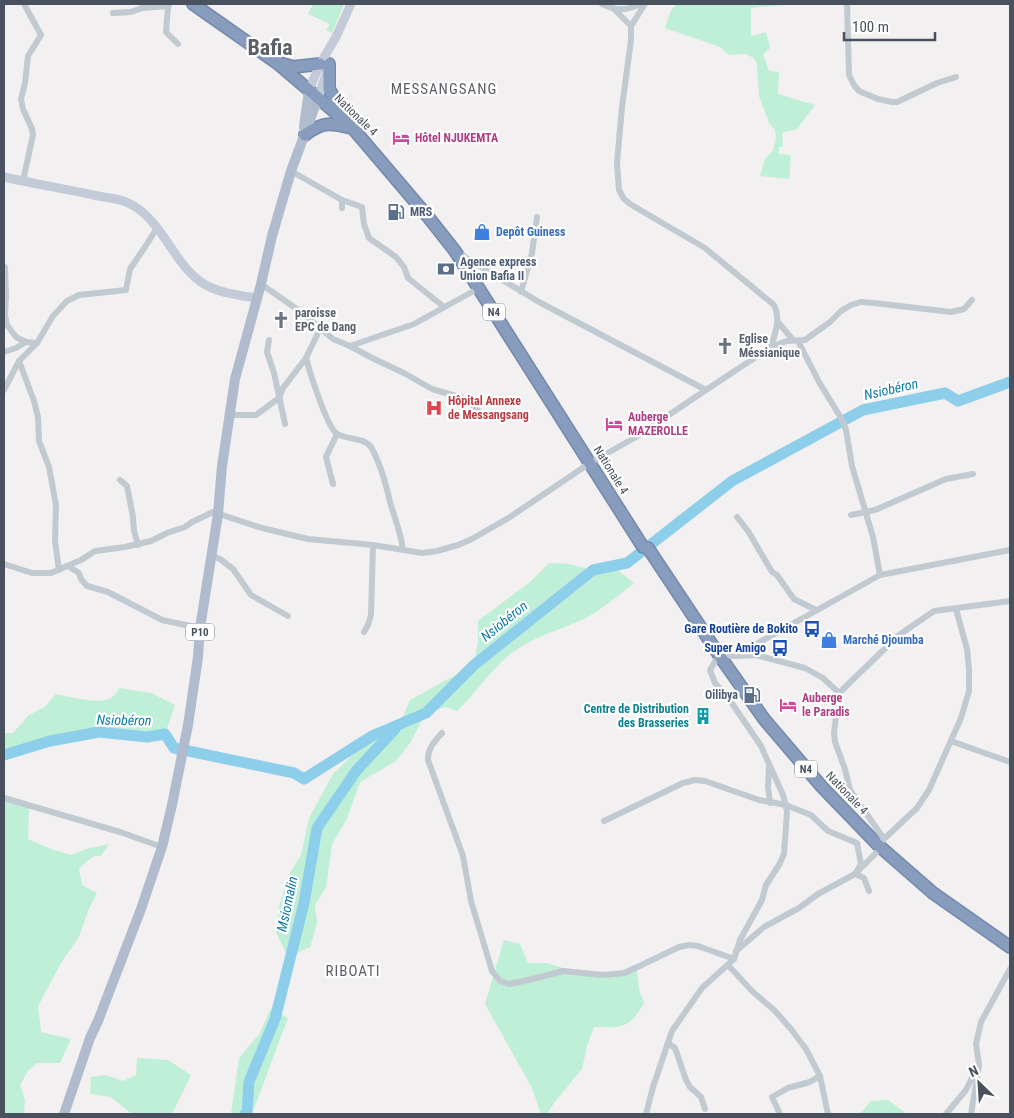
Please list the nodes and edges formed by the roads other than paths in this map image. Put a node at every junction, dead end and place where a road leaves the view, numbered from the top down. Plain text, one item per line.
1 (24, 4) edge
2 (193, 4) edge
3 (351, 4) edge
4 (602, 4) edge
5 (643, 4) edge
6 (847, 4) edge
7 (169, 5) edge
8 (615, 10) junction
9 (113, 13) dead end
10 (631, 26) junction
11 (178, 44) dead end
12 (277, 62) junction
13 (324, 64) junction
14 (956, 77) dead end
15 (314, 94) junction
16 (352, 126) junction
17 (304, 138) junction
18 (291, 171) junction
19 (4, 177) edge
20 (23, 181) junction
21 (342, 200) junction
22 (342, 208) dead end
23 (537, 217) dead end
24 (156, 228) junction
25 (455, 251) junction
26 (5, 267) edge
27 (261, 284) junction
28 (479, 288) junction
29 (521, 292) junction
30 (257, 298) junction
31 (972, 300) dead end
32 (444, 307) junction
33 (778, 322) junction
34 (320, 329) junction
35 (269, 340) dead end
36 (795, 340) junction
37 (26, 342) junction
38 (38, 342) junction
39 (350, 346) junction
40 (771, 347) junction
41 (4, 352) edge
42 (306, 358) junction
43 (19, 361) junction
44 (4, 390) edge
45 (706, 390) junction
46 (278, 398) junction
47 (478, 410) dead end
48 (230, 415) junction
49 (285, 424) dead end
50 (337, 434) junction
51 (590, 463) junction
52 (973, 474) dead end
53 (120, 480) dead end
54 (333, 484) dead end
55 (866, 513) junction
56 (218, 514) junction
57 (851, 515) dead end
58 (737, 516) dead end
59 (138, 545) junction
60 (373, 545) junction
61 (403, 550) junction
62 (1010, 550) edge
63 (211, 555) junction
64 (81, 560) junction
65 (4, 564) edge
66 (68, 566) junction
67 (59, 570) junction
68 (79, 573) junction
69 (880, 575) junction
70 (1010, 600) edge
71 (956, 609) junction
72 (816, 610) junction
73 (288, 616) dead end
74 (200, 628) junction
75 (364, 632) dead end
76 (719, 655) junction
77 (735, 656) junction
78 (839, 693) junction
79 (442, 733) dead end
80 (951, 741) junction
81 (1010, 762) edge
82 (769, 766) junction
83 (4, 798) edge
84 (770, 803) junction
85 (786, 805) junction
86 (604, 821) dead end
87 (881, 844) junction
88 (162, 847) junction
89 (854, 874) junction
90 (869, 891) dead end
91 (1010, 947) edge
92 (735, 951) junction
93 (734, 959) junction
94 (728, 966) junction
95 (1010, 969) edge
96 (668, 1043) junction
97 (979, 1065) junction
98 (820, 1076) junction
99 (705, 1109) dead end
100 (64, 1114) edge
101 (646, 1114) edge
102 (780, 1114) edge
103 (828, 1114) edge
104 (946, 1114) edge
105 (971, 1114) edge

1 - 20 street
2 - 12 highway, Nationale 4 / N4
3 - 13 street
4 - 8 street
5 - 8 street
5 - 10 street
6 - 14 street
7 - 9 street
7 - 11 street
8 - 10 street
10 - 33 street
12 - 13 highway
12 - 15 highway, Nationale 4 / N4
13 - 15 street
13 - 16 highway
15 - 16 highway, Nationale 4 / N4
15 - 17 main road, P10
16 - 17 highway
16 - 25 highway, Nationale 4 / N4
17 - 18 main road, P10
18 - 21 street
18 - 27 main road, P10
19 - 20 street
20 - 24 street
21 - 22 street
21 - 32 street
23 - 29 street
24 - 30 street
24 - 38 street
25 - 28 highway, Nationale 4 / N4
25 - 29 street
26 - 37 street
27 - 30 main road, P10
27 - 34 street
28 - 32 street
28 - 51 highway, Nationale 4 / N4
29 - 45 street
30 - 48 main road, P10
31 - 36 street
32 - 39 street
33 - 36 street
33 - 40 street
34 - 39 street
34 - 42 street
35 - 46 street
36 - 40 street
36 - 55 street
37 - 38 street
37 - 41 street
38 - 43 street
39 - 47 street
40 - 45 street
42 - 46 street
42 - 50 street
43 - 44 street
43 - 67 street
45 - 51 street
46 - 48 street
46 - 49 street
48 - 56 main road, P10
50 - 54 street
50 - 61 street
51 - 61 street
51 - 76 highway, Nationale 4 / N4
52 - 55 street
53 - 59 street
55 - 57 street
55 - 69 street
56 - 59 street
56 - 60 street
56 - 63 main road, P10
58 - 72 street
59 - 64 street
60 - 61 street
60 - 75 street
62 - 69 street
63 - 73 street
63 - 74 main road, P10
64 - 66 street
64 - 68 street
65 - 67 street
66 - 67 street
66 - 68 street
68 - 74 street
69 - 72 street
70 - 71 street
71 - 78 street
71 - 80 street
72 - 77 street
74 - 88 main road, P10
76 - 77 street
76 - 82 street
76 - 87 highway, Nationale 4 / N4
77 - 78 street
78 - 87 street
79 - 93 street
80 - 81 street
80 - 87 street
82 - 84 street
82 - 85 street
83 - 88 street
84 - 85 street
84 - 86 street
85 - 89 street
85 - 92 street
87 - 89 street
87 - 91 highway, Nationale 4 / N4
88 - 100 main road, P10
89 - 90 street
89 - 92 street
92 - 93 street
93 - 94 street
94 - 96 street
94 - 98 street
95 - 97 street
96 - 99 street
96 - 101 street
97 - 104 street
97 - 105 street
98 - 102 street
98 - 103 street

